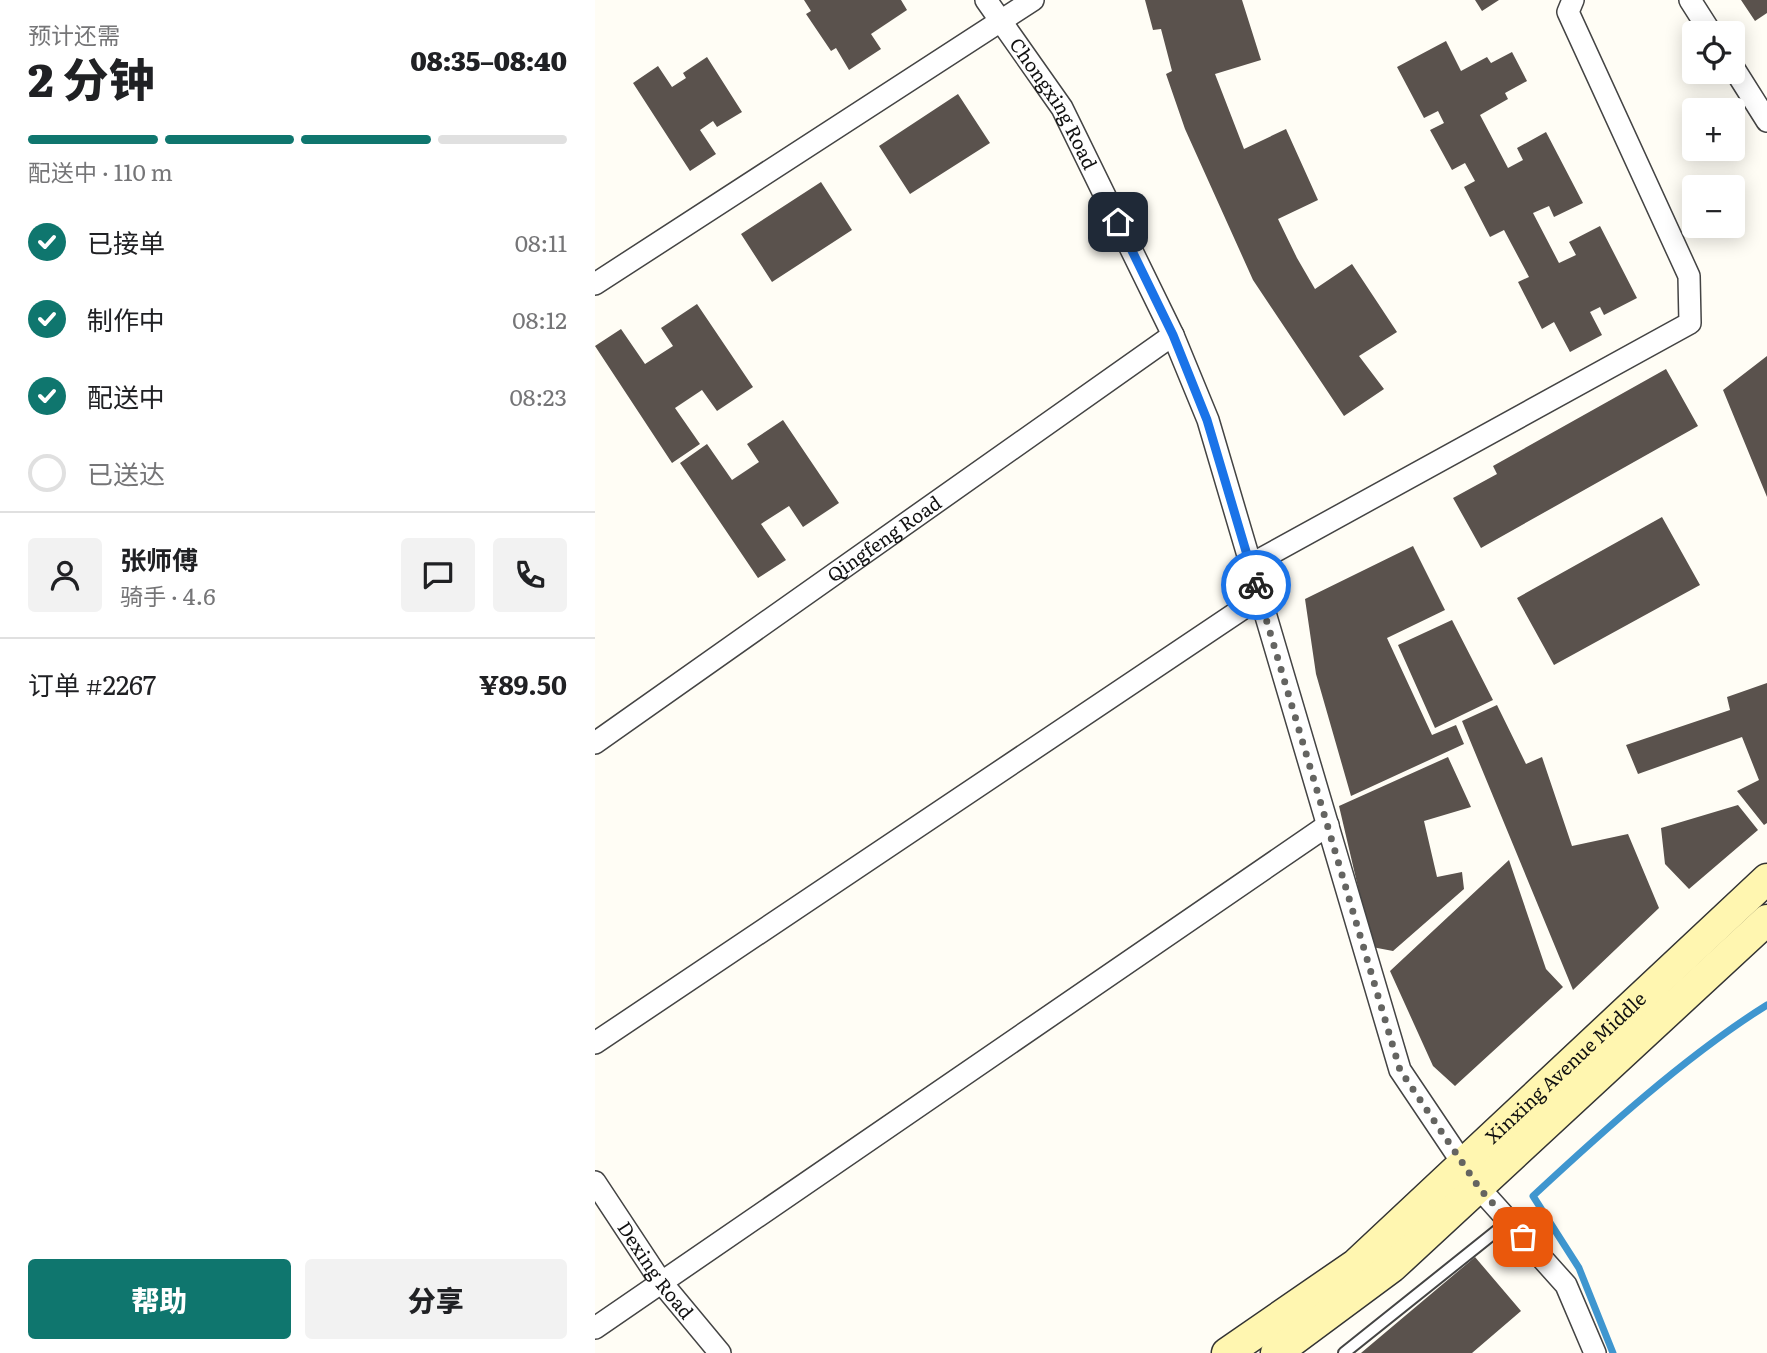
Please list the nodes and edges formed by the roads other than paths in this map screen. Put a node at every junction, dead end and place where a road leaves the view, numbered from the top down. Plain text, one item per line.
1 (986, 0) edge
2 (1033, 0) edge
3 (1573, 0) edge
4 (1690, 0) edge
5 (1703, 21) edge
6 (999, 23) junction
7 (1744, 84) edge
8 (1767, 121) edge
9 (595, 284) edge
10 (1173, 335) junction
11 (1250, 565) junction
12 (1260, 597) junction
13 (595, 744) edge
14 (1328, 825) junction
15 (1767, 879) edge
16 (1767, 920) edge
17 (1767, 933) edge
18 (1734, 952) junction
19 (595, 1043) edge
20 (1463, 1164) junction
21 (595, 1182) edge
22 (1480, 1189) junction
23 (1509, 1220) junction
24 (661, 1282) junction
25 (595, 1328) edge
26 (720, 1353) edge
27 (1227, 1353) edge
28 (1276, 1353) edge
29 (1344, 1353) edge
30 (1595, 1353) edge

1 - 6 street, Chongxing Road
2 - 6 street
3 - 11 street
4 - 5 street
6 - 9 street
6 - 10 street, Chongxing Road
7 - 8 street
10 - 11 street, Chongxing Road
10 - 13 street, Qingfeng Road
11 - 12 street, Chongxing Road
12 - 14 street, Chongxing Road
12 - 19 street
14 - 20 street, Chongxing Road
14 - 24 street
15 - 20 main road, Xinxing Avenue Middle
16 - 18 main road, Xinxing Avenue Middle
17 - 18 street
18 - 22 main road, Xinxing Avenue Middle
20 - 22 street, Chongxing Road
20 - 27 main road, Xinxing Avenue Middle
21 - 24 street, Dexing Road
22 - 23 street, Chongxing Road
22 - 28 main road, Xinxing Avenue Middle
23 - 29 lane
23 - 30 street, Chongxing Road
24 - 25 street
24 - 26 street, Dexing Road

